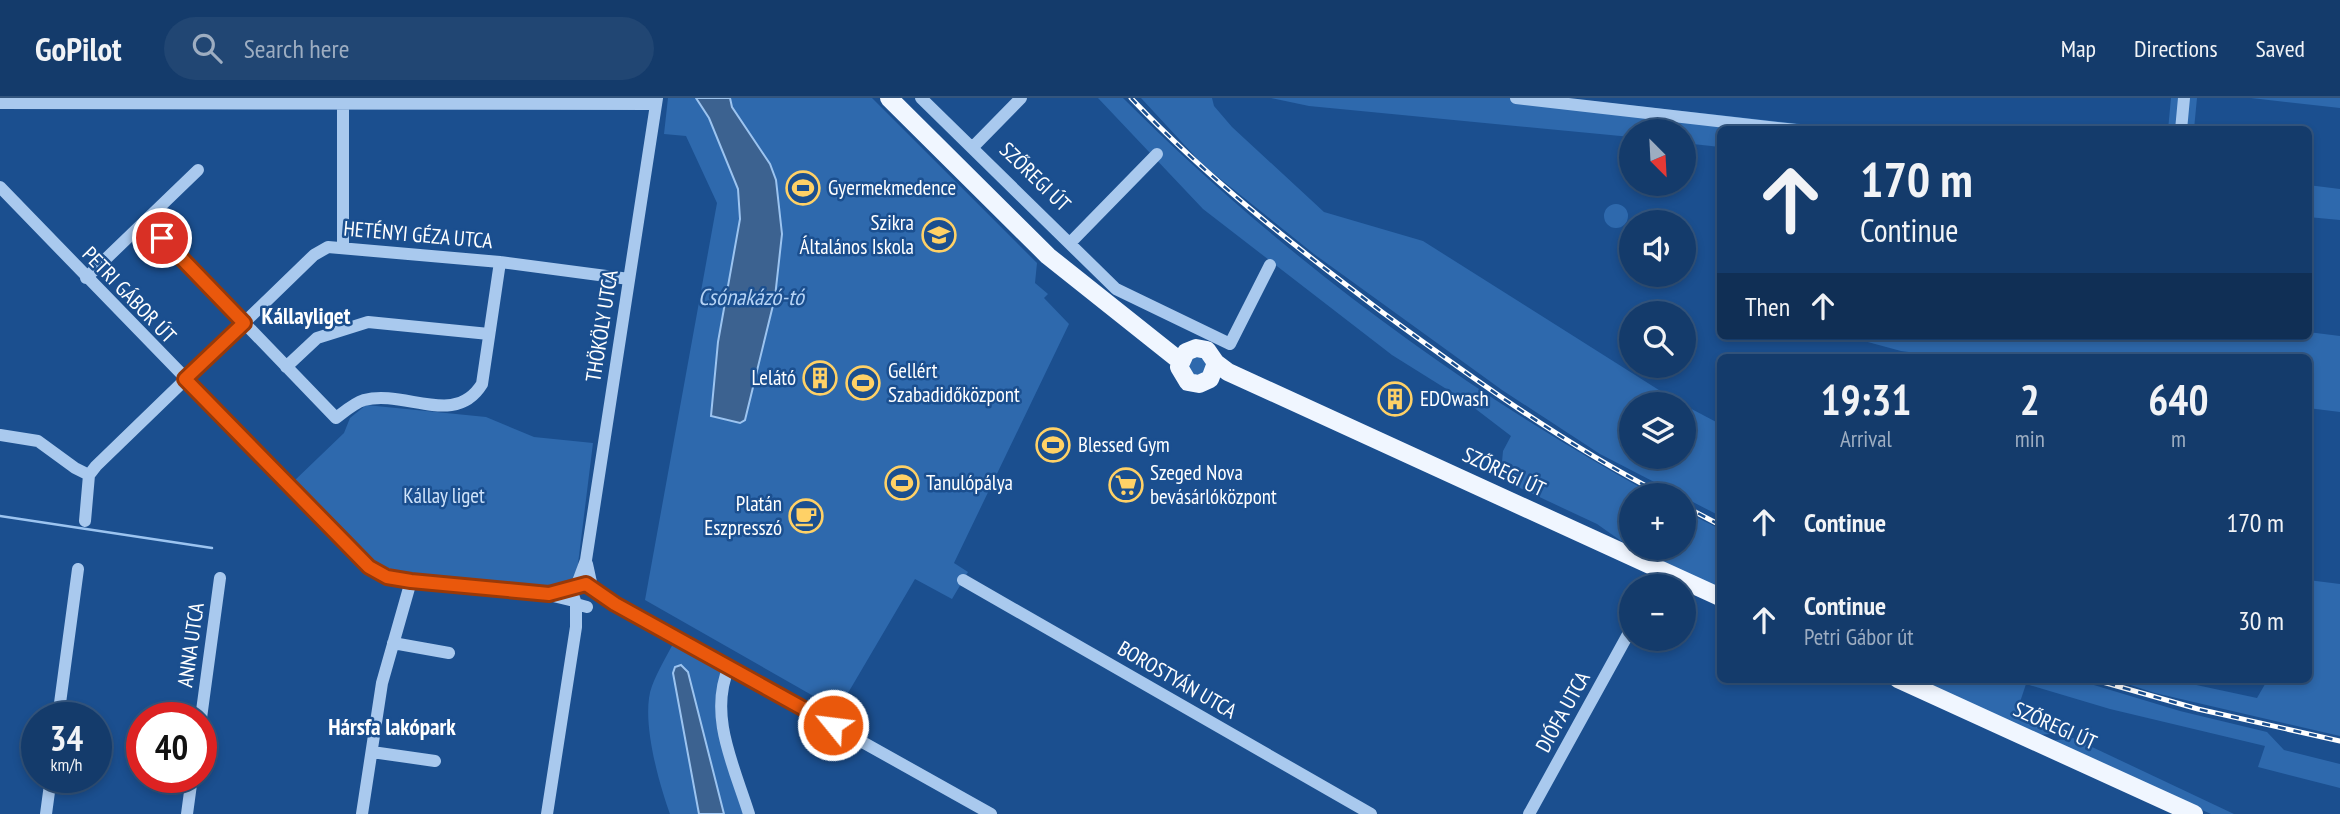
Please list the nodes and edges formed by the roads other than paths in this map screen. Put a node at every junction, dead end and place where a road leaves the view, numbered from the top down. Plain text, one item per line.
1 (889, 98) edge
2 (921, 98) edge
3 (1021, 98) edge
4 (1516, 98) edge
5 (2184, 98) edge
6 (143, 101) edge
7 (285, 101) edge
8 (442, 101) edge
9 (657, 101) edge
10 (0, 103) edge
11 (343, 104) junction
12 (1762, 126) edge
13 (2181, 126) edge
14 (972, 148) junction
15 (1157, 154) dead end
16 (198, 170) dead end
17 (1, 192) edge
18 (146, 221) junction
19 (1070, 243) junction
20 (343, 246) junction
21 (500, 262) junction
22 (1270, 265) dead end
23 (86, 278) junction
24 (629, 279) junction
25 (244, 323) junction
26 (489, 334) junction
27 (1183, 356) junction
28 (286, 367) junction
29 (1213, 371) junction
30 (185, 379) junction
31 (0, 435) edge
32 (89, 475) junction
33 (85, 521) dead end
34 (586, 560) junction
35 (78, 569) dead end
36 (1649, 574) edge
37 (220, 578) dead end
38 (963, 580) dead end
39 (411, 581) junction
40 (593, 588) junction
41 (1696, 590) edge
42 (1717, 596) edge
43 (580, 599) junction
44 (615, 604) junction
45 (393, 643) junction
46 (1619, 651) edge
47 (449, 653) dead end
48 (729, 667) junction
49 (1907, 683) edge
50 (60, 702) edge
51 (203, 702) edge
52 (372, 752) junction
53 (435, 761) dead end
54 (49, 793) edge
55 (190, 793) edge
56 (46, 814) edge
57 (187, 814) edge
58 (362, 814) edge
59 (547, 814) edge
60 (749, 814) edge
61 (991, 814) edge
62 (1371, 814) edge
63 (1529, 814) edge
64 (2194, 814) edge

1 - 27 main road, SZŐREGI ÚT
2 - 14 street, SZŐREGI ÚT
3 - 14 street
4 - 12 street
5 - 13 street
6 - 7 street
6 - 10 street
7 - 11 street
8 - 9 street
8 - 11 street
9 - 24 street, THÖKÖLY UTCA
11 - 20 street
14 - 19 street, SZŐREGI ÚT
15 - 19 street
16 - 18 street
17 - 23 street, PETRI GÁBOR ÚT
18 - 23 street
18 - 25 street
19 - 22 street, SZŐREGI ÚT
20 - 21 street, HETÉNYI GÉZA UTCA
20 - 25 street, HETÉNYI GÉZA UTCA
21 - 24 street, HETÉNYI GÉZA UTCA
21 - 26 street
23 - 30 street, PETRI GÁBOR ÚT
24 - 34 street, THÖKÖLY UTCA
25 - 28 street
25 - 30 street, HETÉNYI GÉZA UTCA
26 - 28 street
26 - 28 street
27 - 29 main road, SZŐREGI ÚT
27 - 29 main road, SZŐREGI ÚT
29 - 36 main road, SZŐREGI ÚT
30 - 32 street, HETÉNYI GÉZA UTCA
30 - 39 street, PETRI GÁBOR ÚT
31 - 32 street
32 - 33 street
34 - 40 street
34 - 43 street
35 - 50 street
37 - 51 street, ANNA UTCA
38 - 62 street, BOROSTYÁN UTCA
39 - 43 street, PETRI GÁBOR ÚT
39 - 45 street
40 - 43 street
40 - 44 street
41 - 42 main road, SZŐREGI ÚT
43 - 44 street, PETRI GÁBOR ÚT
43 - 59 street
44 - 48 street
45 - 47 street
45 - 52 street
46 - 63 street, DIÓFA UTCA
48 - 60 street
48 - 61 street
49 - 64 main road, SZŐREGI ÚT
52 - 53 street
52 - 58 street
54 - 56 street
55 - 57 street

